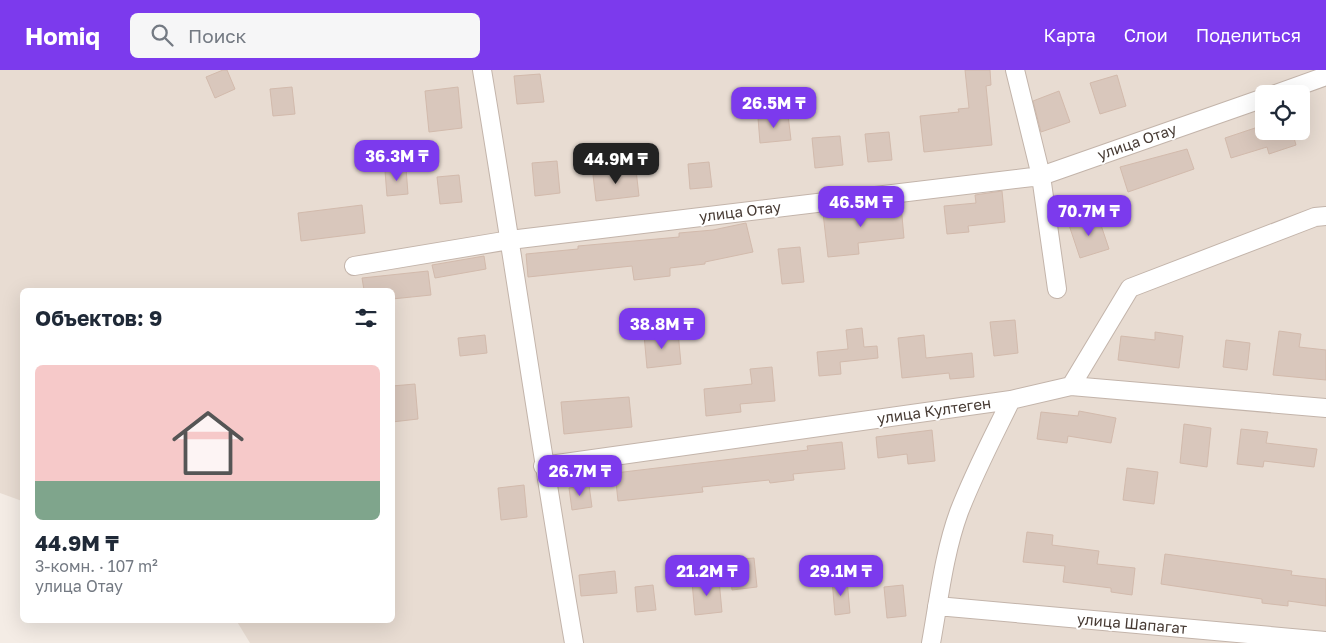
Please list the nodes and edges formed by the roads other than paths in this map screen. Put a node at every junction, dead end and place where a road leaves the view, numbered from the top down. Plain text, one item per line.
1 (482, 70) edge
2 (1015, 70) edge
3 (1326, 76) edge
4 (1301, 85) edge
5 (1255, 101) edge
6 (1041, 176) junction
7 (1326, 216) edge
8 (510, 240) junction
9 (354, 266) dead end
10 (1057, 289) dead end
11 (1071, 386) junction
12 (1011, 400) junction
13 (1326, 408) edge
14 (543, 466) junction
15 (937, 606) junction
16 (1326, 641) edge
17 (574, 643) edge
18 (930, 643) edge

1 - 8 street
2 - 6 street
3 - 4 street
5 - 6 street, улица Отау
6 - 8 street, улица Отау
6 - 10 street
7 - 11 street
8 - 9 street, улица Отау
8 - 14 street
11 - 12 street, улица Култеген
11 - 13 street, улица Култеген
12 - 14 street, улица Култеген
12 - 15 street
14 - 17 street
15 - 16 street, улица Шапагат
15 - 18 street

